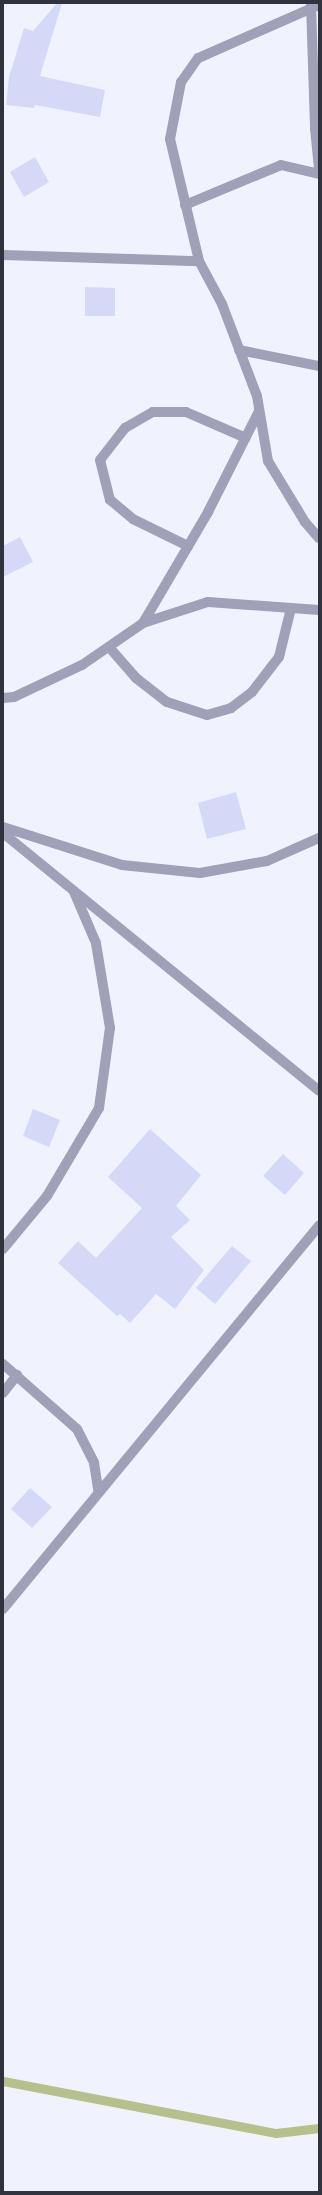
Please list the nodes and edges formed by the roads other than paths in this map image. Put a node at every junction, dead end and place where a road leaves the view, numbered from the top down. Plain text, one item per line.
1 (319, 5) edge
2 (310, 6) edge
3 (319, 169) edge
4 (319, 174) edge
5 (185, 206) junction
6 (3, 255) edge
7 (198, 261) junction
8 (239, 350) junction
9 (319, 366) edge
10 (259, 411) junction
11 (246, 438) junction
12 (319, 538) edge
13 (188, 546) junction
14 (291, 608) junction
15 (319, 610) edge
16 (143, 623) junction
17 (109, 647) junction
18 (14, 697) junction
19 (3, 698) edge
20 (3, 704) edge
21 (3, 827) edge
22 (3, 833) edge
23 (319, 838) edge
24 (73, 890) junction
25 (319, 1091) edge
26 (319, 1225) edge
27 (3, 1249) edge
28 (3, 1364) edge
29 (17, 1375) junction
30 (3, 1392) edge
31 (99, 1493) junction
32 (3, 1610) edge

1 - 2 street
2 - 3 street
2 - 5 street
4 - 5 street
5 - 7 street
6 - 7 street
7 - 8 street
8 - 9 street
8 - 10 street
10 - 11 street
10 - 12 street
11 - 13 street
11 - 13 street
13 - 16 street
14 - 15 street
14 - 16 street
14 - 17 street
16 - 17 street
17 - 18 street
18 - 19 street
18 - 20 street
21 - 23 street
22 - 24 street
24 - 25 street
24 - 27 street
26 - 31 street
28 - 29 street
29 - 30 street
29 - 31 street
31 - 32 street

